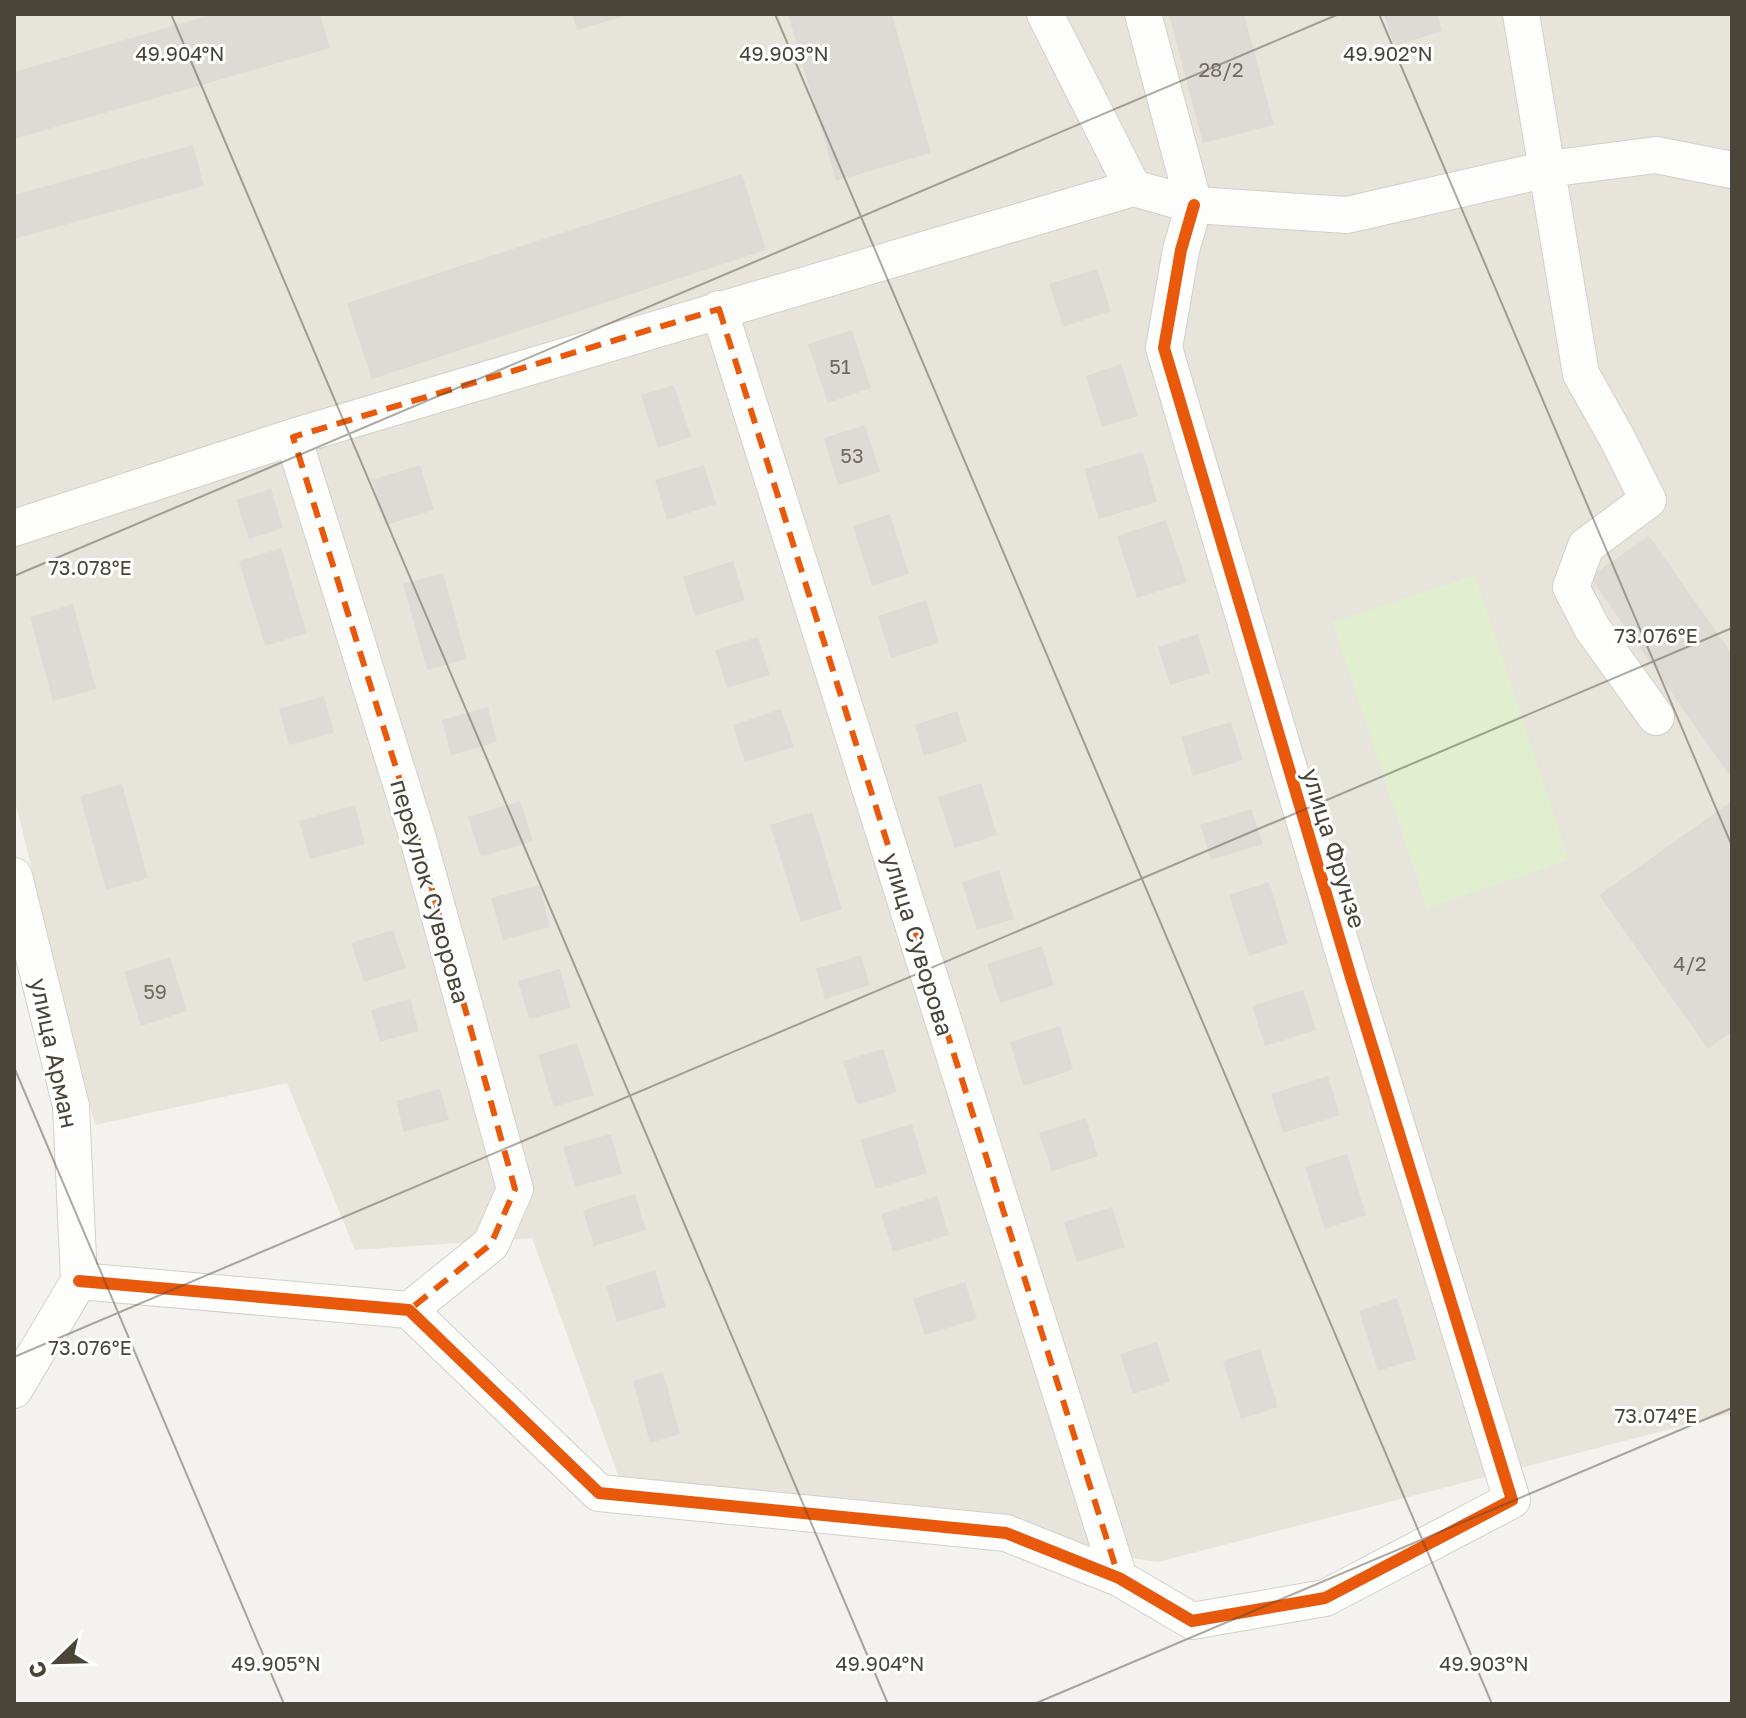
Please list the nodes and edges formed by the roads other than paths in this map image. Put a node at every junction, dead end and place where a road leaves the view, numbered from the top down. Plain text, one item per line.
1 (1045, 14) edge
2 (1143, 14) edge
3 (1521, 14) edge
4 (1548, 169) junction
5 (1732, 170) edge
6 (1133, 188) junction
7 (1194, 205) junction
8 (719, 309) junction
9 (293, 437) junction
10 (14, 528) edge
11 (1656, 717) dead end
12 (14, 876) edge
13 (79, 1281) junction
14 (409, 1310) junction
15 (14, 1390) edge
16 (1119, 1578) junction

1 - 6 street
2 - 7 street
3 - 4 street
4 - 5 street
4 - 7 street
4 - 11 street
6 - 7 street
6 - 8 street
7 - 16 street, улица Фрунзе
8 - 9 street
8 - 16 street, улица Суворова
9 - 10 street
9 - 14 street, переулок Суворова
12 - 13 street, улица Арман
13 - 14 street
13 - 15 street
14 - 16 street

